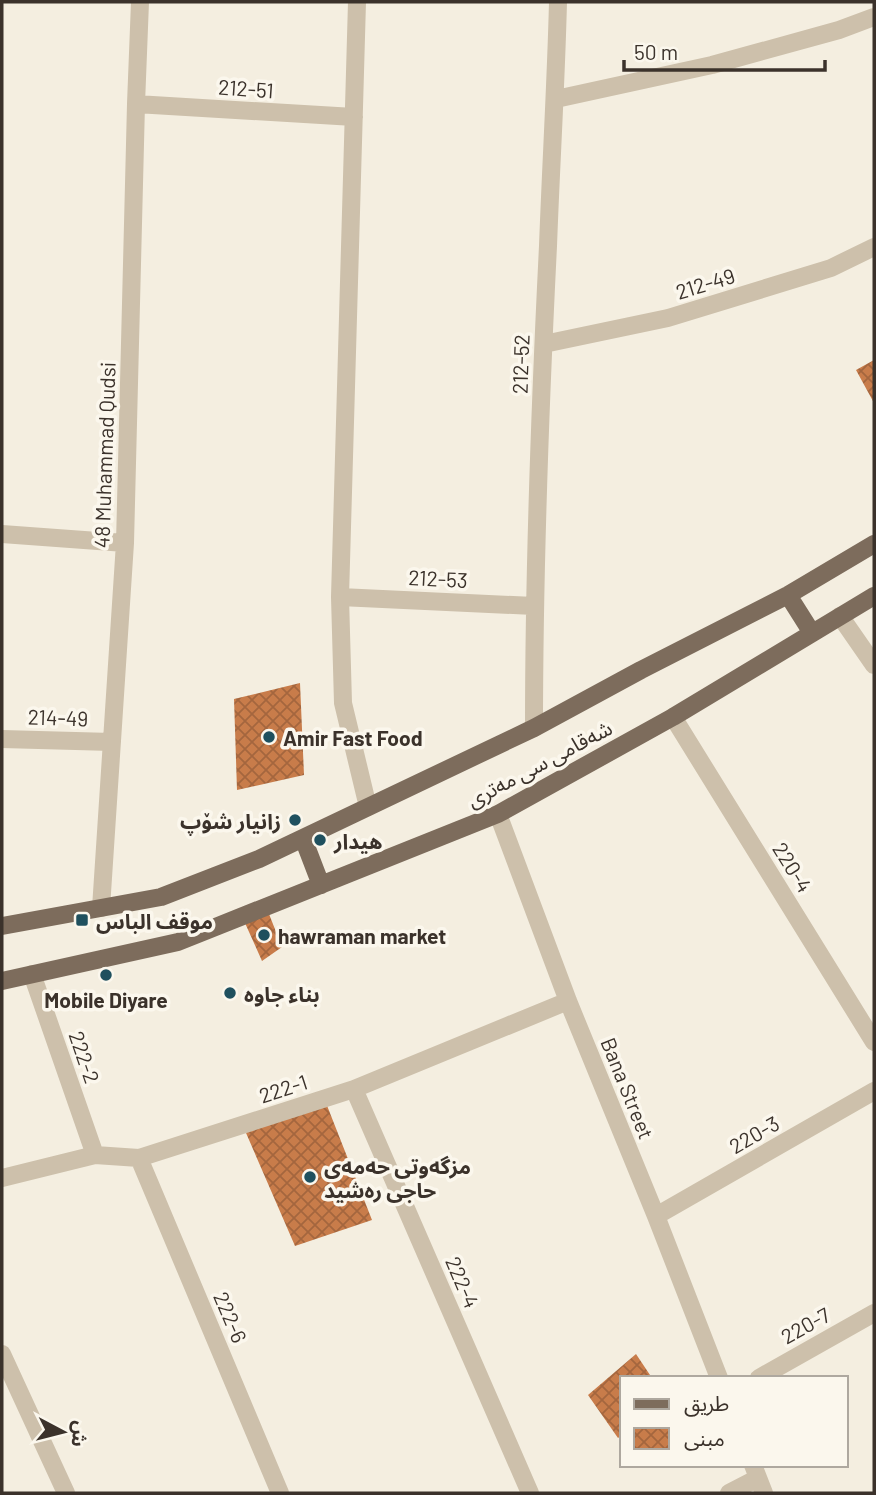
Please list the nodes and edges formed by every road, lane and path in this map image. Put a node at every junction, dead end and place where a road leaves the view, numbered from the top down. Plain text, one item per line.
1 (140, 2) edge
2 (357, 2) edge
3 (558, 2) edge
4 (874, 17) edge
5 (556, 99) junction
6 (136, 104) junction
7 (354, 117) junction
8 (874, 247) edge
9 (544, 344) junction
10 (2, 534) edge
11 (125, 543) junction
12 (874, 544) edge
13 (788, 595) junction
14 (874, 596) edge
15 (340, 597) junction
16 (534, 606) junction
17 (840, 616) junction
18 (812, 634) junction
19 (874, 666) edge
20 (673, 717) junction
21 (534, 728) junction
22 (2, 738) edge
23 (112, 742) junction
24 (368, 807) junction
25 (498, 814) junction
26 (303, 838) junction
27 (321, 886) junction
28 (101, 908) junction
29 (2, 926) edge
30 (32, 974) junction
31 (2, 981) edge
32 (568, 1001) junction
33 (874, 1042) edge
34 (354, 1089) junction
35 (874, 1091) edge
36 (95, 1155) junction
37 (139, 1158) junction
38 (2, 1178) edge
39 (656, 1216) junction
40 (874, 1313) edge
41 (2, 1354) edge
42 (718, 1376) edge
43 (762, 1376) edge
44 (758, 1479) edge
45 (66, 1493) edge
46 (280, 1493) edge
47 (530, 1493) edge
48 (729, 1493) edge

1 - 6 street, 48 Muhammad Qudsi
2 - 7 street
3 - 5 street, 212-52
4 - 5 street
5 - 9 street, 212-52
6 - 7 street, 212-51
6 - 11 street, 48 Muhammad Qudsi
7 - 15 street
8 - 9 street, 212-49
9 - 16 street, 212-52
10 - 11 street
11 - 23 street, 48 Muhammad Qudsi
12 - 13 main road, شەقامی سی مەتری
13 - 18 main road
13 - 21 main road, شەقامی سی مەتری
14 - 17 main road, شەقامی سی مەتری
15 - 16 street, 212-53
15 - 24 street
16 - 21 street, 212-52
17 - 18 main road, شەقامی سی مەتری
17 - 19 street
18 - 20 main road, شەقامی سی مەتری
20 - 25 main road, شەقامی سی مەتری
20 - 33 street, 220-4
21 - 24 main road, شەقامی سی مەتری
22 - 23 street, 214-49
23 - 28 street, 48 Muhammad Qudsi
24 - 26 main road, شەقامی سی مەتری
25 - 27 main road, شەقامی سی مەتری
25 - 32 street, Bana Street
26 - 27 main road
26 - 28 main road, شەقامی سی مەتری
27 - 30 main road, شەقامی سی مەتری
28 - 29 main road, شەقامی سی مەتری
30 - 31 main road, شەقامی سی مەتری
30 - 36 street, 222-2
32 - 34 street, 222-1
32 - 39 street, Bana Street
34 - 37 street, 222-1
34 - 47 street, 222-4
35 - 39 street, 220-3
36 - 37 street, 222-1
36 - 38 street, 222-1
37 - 46 street, 222-6
39 - 42 street, Bana Street
40 - 43 street, 220-7
41 - 45 street
44 - 48 street

